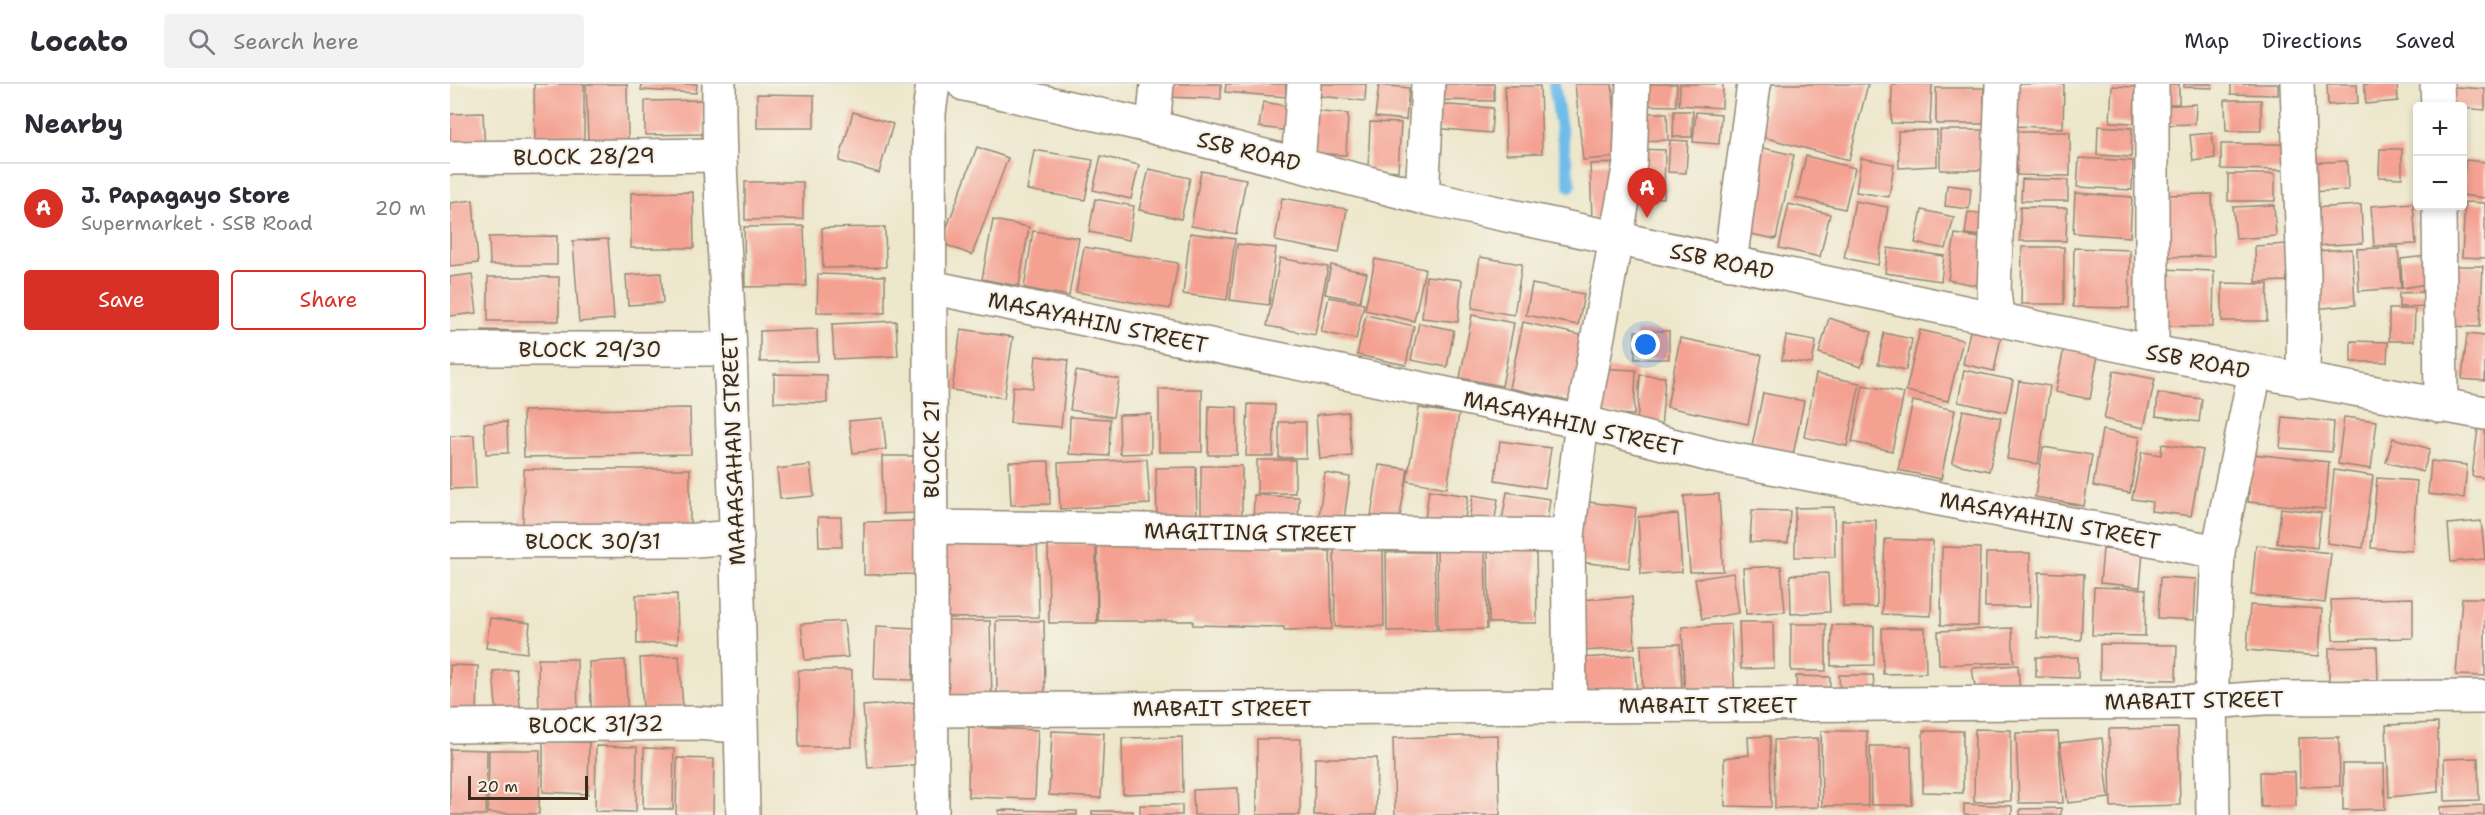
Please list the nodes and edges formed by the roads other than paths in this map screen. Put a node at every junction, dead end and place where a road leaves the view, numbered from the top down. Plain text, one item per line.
1 (719, 84) edge
2 (933, 84) edge
3 (964, 84) edge
4 (1157, 84) edge
5 (1304, 84) edge
6 (1428, 84) edge
7 (1633, 84) edge
8 (1754, 84) edge
9 (2002, 84) edge
10 (2152, 84) edge
11 (2297, 84) edge
12 (2438, 84) edge
13 (1022, 90) edge
14 (2438, 102) edge
15 (1153, 127) junction
16 (718, 155) junction
17 (450, 158) edge
18 (1298, 164) junction
19 (1422, 197) junction
20 (2439, 210) edge
21 (1614, 249) junction
22 (1730, 263) junction
23 (930, 287) junction
24 (1997, 317) junction
25 (450, 349) edge
26 (730, 349) junction
27 (2152, 352) junction
28 (2255, 372) junction
29 (2303, 381) junction
30 (2440, 406) junction
31 (2485, 412) edge
32 (1582, 422) junction
33 (931, 527) junction
34 (1568, 536) junction
35 (737, 537) junction
36 (450, 542) edge
37 (2218, 552) junction
38 (2485, 697) edge
39 (2211, 702) junction
40 (1570, 706) junction
41 (932, 710) junction
42 (450, 726) edge
43 (741, 726) junction
44 (743, 815) edge
45 (932, 815) edge
46 (2213, 815) edge

1 - 16 street, MAAASAHAN STREET
2 - 23 street, BLOCK 21
3 - 13 street, SSB ROAD
4 - 15 street
5 - 18 street
6 - 19 street
7 - 21 street
8 - 22 street
9 - 24 street
10 - 27 street
11 - 29 street
12 - 14 street
13 - 15 street, SSB ROAD
15 - 18 street, SSB ROAD
16 - 17 street, BLOCK 28/29
16 - 26 street, MAAASAHAN STREET
18 - 19 street, SSB ROAD
19 - 21 street, SSB ROAD
20 - 30 street
21 - 22 street, SSB ROAD
21 - 32 street
22 - 24 street, SSB ROAD
23 - 32 street, MASAYAHIN STREET
23 - 33 street, BLOCK 21
24 - 27 street, SSB ROAD
25 - 26 street, BLOCK 29/30
26 - 35 street, MAAASAHAN STREET
27 - 28 street, SSB ROAD
28 - 29 street, SSB ROAD
28 - 37 street
29 - 30 street, SSB ROAD
30 - 31 street, SSB ROAD
32 - 34 street
32 - 37 street, MASAYAHIN STREET
33 - 34 street, MAGITING STREET
33 - 41 street, BLOCK 21
34 - 40 street
35 - 36 street, BLOCK 30/31
35 - 43 street, MAAASAHAN STREET
37 - 39 street
38 - 39 street, MABAIT STREET
39 - 40 street, MABAIT STREET
39 - 46 street
40 - 41 street, MABAIT STREET
41 - 45 street, BLOCK 21
42 - 43 street, BLOCK 31/32
43 - 44 street, MAAASAHAN STREET

